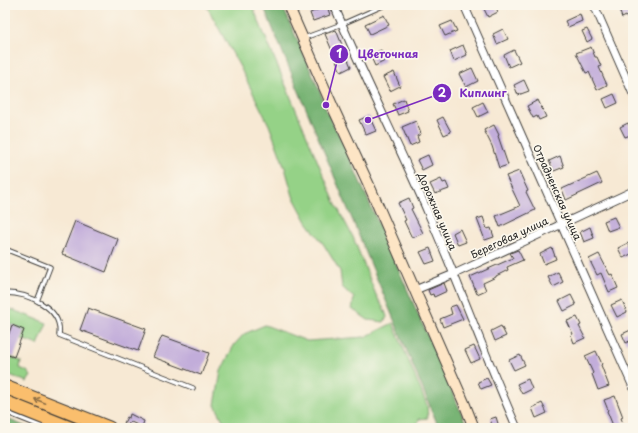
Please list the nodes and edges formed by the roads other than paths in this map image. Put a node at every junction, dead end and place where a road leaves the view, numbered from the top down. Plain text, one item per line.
1 (288, 5) edge
2 (334, 5) edge
3 (385, 5) edge
4 (464, 5) edge
5 (594, 5) edge
6 (342, 24) junction
7 (303, 39) junction
8 (633, 94) edge
9 (633, 190) edge
10 (561, 224) junction
11 (5, 249) edge
12 (454, 274) junction
13 (415, 290) junction
14 (5, 292) edge
15 (36, 301) junction
16 (5, 387) edge
17 (633, 387) edge
18 (193, 388) dead end
19 (5, 402) edge
20 (5, 412) edge
21 (45, 428) edge
22 (70, 428) edge
23 (109, 428) edge
24 (474, 428) edge
25 (517, 428) edge

1 - 7 street
2 - 6 street, Дорожная улица
3 - 6 lane
4 - 10 street, Отрадненская улица
5 - 8 street
6 - 7 lane
6 - 12 street, Дорожная улица
7 - 13 street
9 - 10 street, Береговая улица
10 - 12 street, Береговая улица
10 - 17 street, Отрадненская улица
11 - 15 lane
12 - 13 street, Береговая улица
12 - 25 street, Дорожная улица
13 - 24 street
14 - 15 lane
15 - 18 lane
23 -> 16 highway
19 - 22 highway
20 - 21 lane

